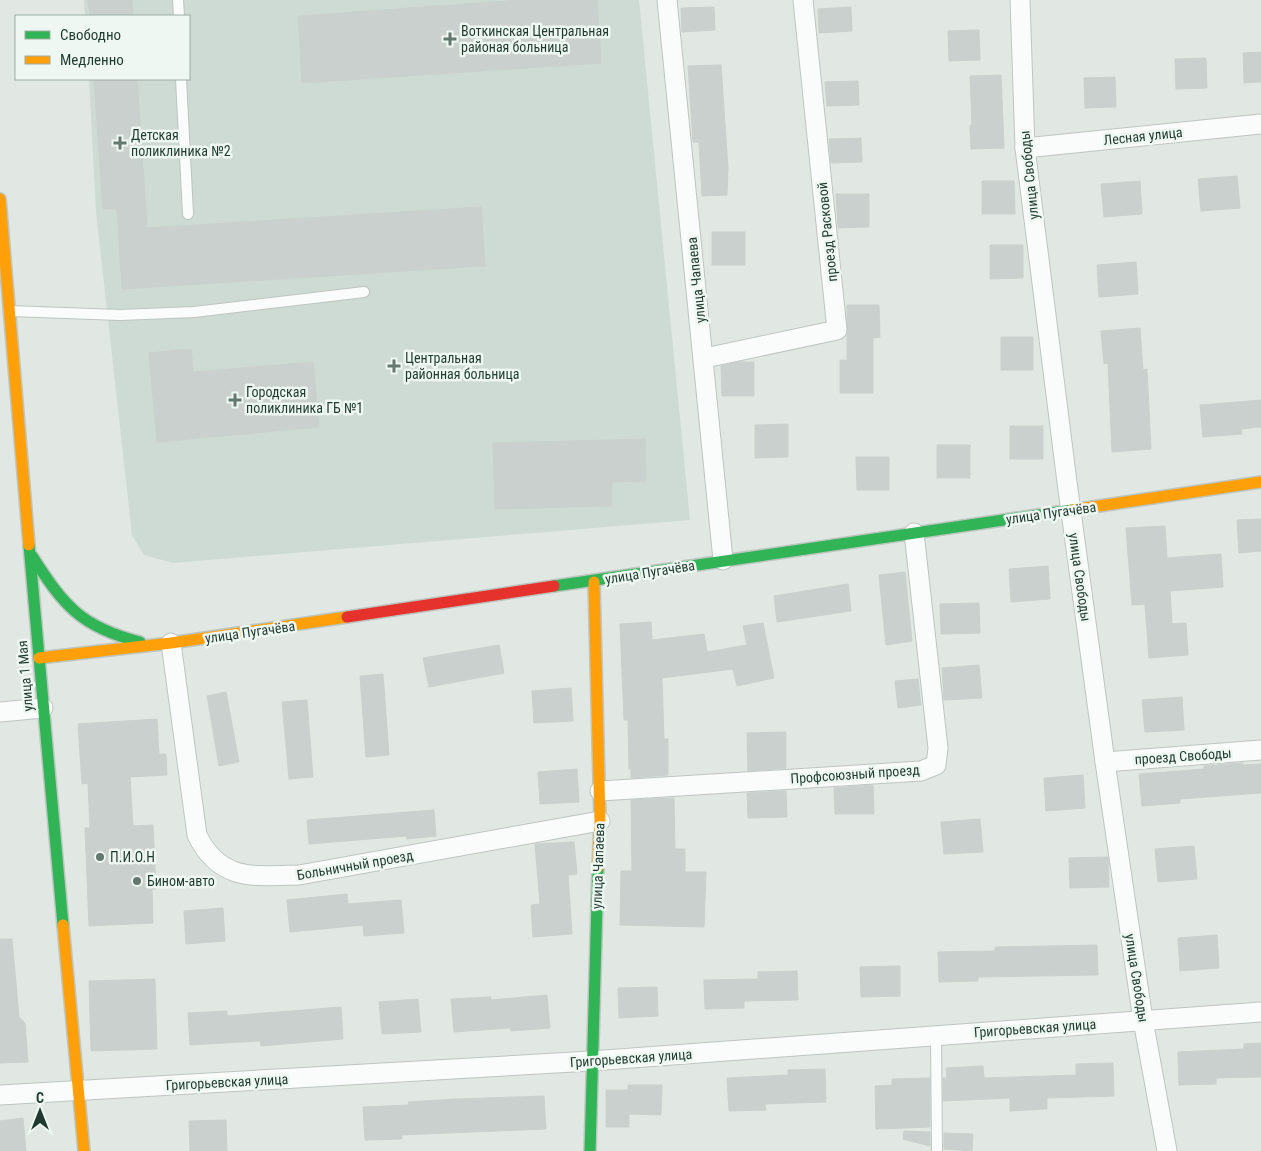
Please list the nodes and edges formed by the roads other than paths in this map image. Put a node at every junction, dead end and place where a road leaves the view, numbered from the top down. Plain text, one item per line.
1 (178, 0) edge
2 (667, 0) edge
3 (803, 0) edge
4 (1020, 0) edge
5 (178, 15) edge
6 (181, 80) edge
7 (1261, 124) edge
8 (1025, 148) junction
9 (0, 199) edge
10 (188, 214) dead end
11 (3, 265) edge
12 (364, 292) dead end
13 (9, 310) junction
14 (704, 358) junction
15 (1261, 482) edge
16 (1071, 510) junction
17 (914, 533) junction
18 (30, 552) junction
19 (723, 560) junction
20 (594, 582) junction
21 (163, 644) junction
22 (39, 658) junction
23 (43, 708) junction
24 (0, 712) edge
25 (1261, 750) edge
26 (1104, 762) junction
27 (600, 791) junction
28 (600, 820) junction
29 (1261, 1012) edge
30 (1143, 1020) junction
31 (936, 1035) junction
32 (591, 1061) junction
33 (78, 1091) junction
34 (0, 1095) edge
35 (84, 1151) edge
36 (590, 1151) edge
37 (937, 1151) edge
38 (1167, 1151) edge

1 - 5 lane
2 - 14 street, улица Чапаева
3 - 14 street, проезд Расковой
4 - 8 street, улица Свободы
6 - 10 lane
7 - 8 street, Лесная улица
8 - 16 street, улица Свободы
9 - 11 main road, улица 1 Мая
11 - 13 main road, улица 1 Мая
12 - 13 lane
13 - 18 main road, улица 1 Мая
14 - 19 street, улица Чапаева
15 - 16 main road, улица Пугачёва
16 - 17 main road, улица Пугачёва
16 - 26 street, улица Свободы
17 - 19 main road, улица Пугачёва
17 - 27 street, Профсоюзный проезд
18 - 21 main road
18 - 22 main road, улица 1 Мая
19 - 20 main road, улица Пугачёва
20 - 21 main road, улица Пугачёва
20 - 27 main road, улица Чапаева
21 - 22 main road, улица Пугачёва
21 - 28 street, Больничный проезд
22 - 23 main road, улица 1 Мая
23 - 24 street
23 - 33 main road, улица 1 Мая
25 - 26 street, проезд Свободы
26 - 30 street, улица Свободы
27 - 28 main road, улица Чапаева
28 - 32 main road, улица Чапаева
29 - 30 street, Григорьевская улица
30 - 31 street, Григорьевская улица
30 - 38 street, улица Свободы
31 - 32 street, Григорьевская улица
31 - 37 lane
32 - 33 street, Григорьевская улица
32 - 36 main road, улица Чапаева
33 - 34 street, Григорьевская улица
33 - 35 main road, улица 1 Мая

